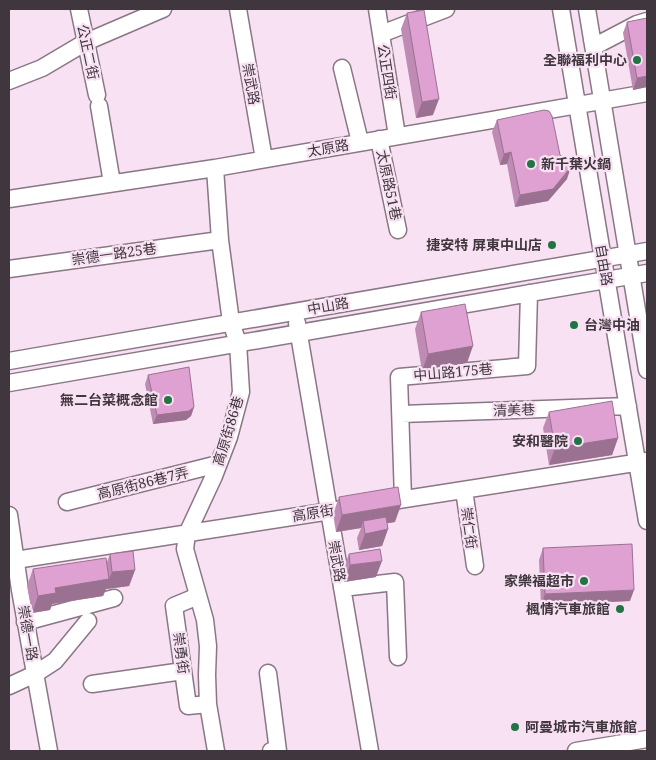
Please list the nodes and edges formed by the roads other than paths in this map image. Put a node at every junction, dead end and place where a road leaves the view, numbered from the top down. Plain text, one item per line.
1 (79, 9) edge
2 (163, 9) edge
3 (238, 9) edge
4 (377, 9) edge
5 (446, 9) edge
6 (561, 9) edge
7 (587, 9) edge
8 (647, 21) edge
9 (381, 34) junction
10 (592, 40) junction
11 (86, 42) junction
12 (342, 68) dead end
13 (9, 81) edge
14 (647, 93) edge
15 (602, 101) junction
16 (578, 105) junction
17 (397, 136) junction
18 (379, 139) junction
19 (360, 142) junction
20 (264, 159) junction
21 (215, 168) junction
22 (112, 183) junction
23 (9, 199) edge
24 (398, 230) dead end
25 (220, 240) junction
26 (647, 251) edge
27 (628, 254) junction
28 (603, 258) junction
29 (9, 269) edge
30 (639, 274) edge
31 (607, 280) junction
32 (529, 293) junction
33 (295, 311) junction
34 (232, 322) junction
35 (298, 333) junction
36 (238, 343) junction
37 (9, 360) edge
38 (647, 370) edge
39 (9, 383) edge
40 (628, 406) junction
41 (400, 414) junction
42 (642, 462) edge
43 (218, 464) junction
44 (464, 490) junction
45 (403, 499) junction
46 (67, 502) dead end
47 (328, 511) junction
48 (9, 515) edge
49 (647, 521) edge
50 (187, 534) junction
51 (12, 560) edge
52 (475, 566) dead end
53 (342, 588) junction
54 (198, 596) junction
55 (114, 598) dead end
56 (88, 621) dead end
57 (26, 622) junction
58 (398, 657) dead end
59 (183, 671) junction
60 (268, 673) dead end
61 (35, 674) junction
62 (92, 684) dead end
63 (9, 686) edge
64 (208, 704) junction
65 (647, 739) edge
66 (49, 751) edge
67 (216, 751) edge
68 (271, 751) edge
69 (370, 751) edge
70 (576, 751) edge

1 - 11 street, 公正二街
2 - 11 street
3 - 20 street, 崇武路
4 - 9 street, 公正四街
5 - 9 street
6 - 16 street, 自由路
7 - 10 street, 自由路
8 - 10 street
9 - 17 street, 公正四街
10 - 15 street, 自由路
11 - 13 street
11 - 22 street, 公正二街
12 - 19 street
14 - 15 street, 太原路
15 - 16 street, 太原路
15 - 27 street, 自由路
16 - 17 street, 太原路
16 - 28 street, 自由路
17 - 18 street, 太原路
18 - 19 street, 太原路
18 - 24 street, 太原路51巷
19 - 20 street, 太原路
20 - 21 street, 太原路
21 - 22 street, 太原路
21 - 25 street, 高原街86巷
22 - 23 street, 太原路
25 - 29 street, 崇德一路25巷
25 - 34 street, 高原街86巷
26 - 27 street, 中山路
27 - 28 street, 中山路
27 - 30 street, 自由路
28 - 31 street, 自由路
28 - 33 street, 中山路
30 - 31 street, 中山路
30 - 38 street, 自由路
31 - 32 street, 中山路
31 - 40 street, 自由路
32 - 35 street, 中山路
32 - 41 street, 中山路175巷
33 - 34 street, 中山路
33 - 35 street, 崇武路
34 - 36 street, 高原街86巷
34 - 37 street, 中山路
35 - 36 street, 中山路
35 - 47 street, 崇武路
36 - 39 street, 中山路
36 - 43 street, 高原街86巷
40 - 41 street, 清美巷
40 - 42 street, 自由路
41 - 45 street, 中山路175巷
42 - 44 street, 高原街
42 - 49 street, 自由路
43 - 46 street, 高原街86巷7弄
43 - 50 street, 高原街86巷
44 - 45 street, 高原街
44 - 52 street, 崇仁街
45 - 47 street, 高原街
47 - 50 street, 高原街
47 - 53 street, 崇武路
48 - 51 street, 崇德一路
50 - 51 street, 高原街
50 - 54 street, 崇勇街
51 - 57 street, 崇德一路
53 - 58 street
53 - 69 street, 崇武路
54 - 59 street, 崇勇街
54 - 64 street, 崇勇街
55 - 57 street
56 - 61 street
57 - 61 street, 崇德一路
59 - 62 street
59 - 64 street, 崇勇街
60 - 68 street
61 - 63 street
61 - 66 street, 崇德一路
64 - 67 street, 崇勇街
65 - 70 street

